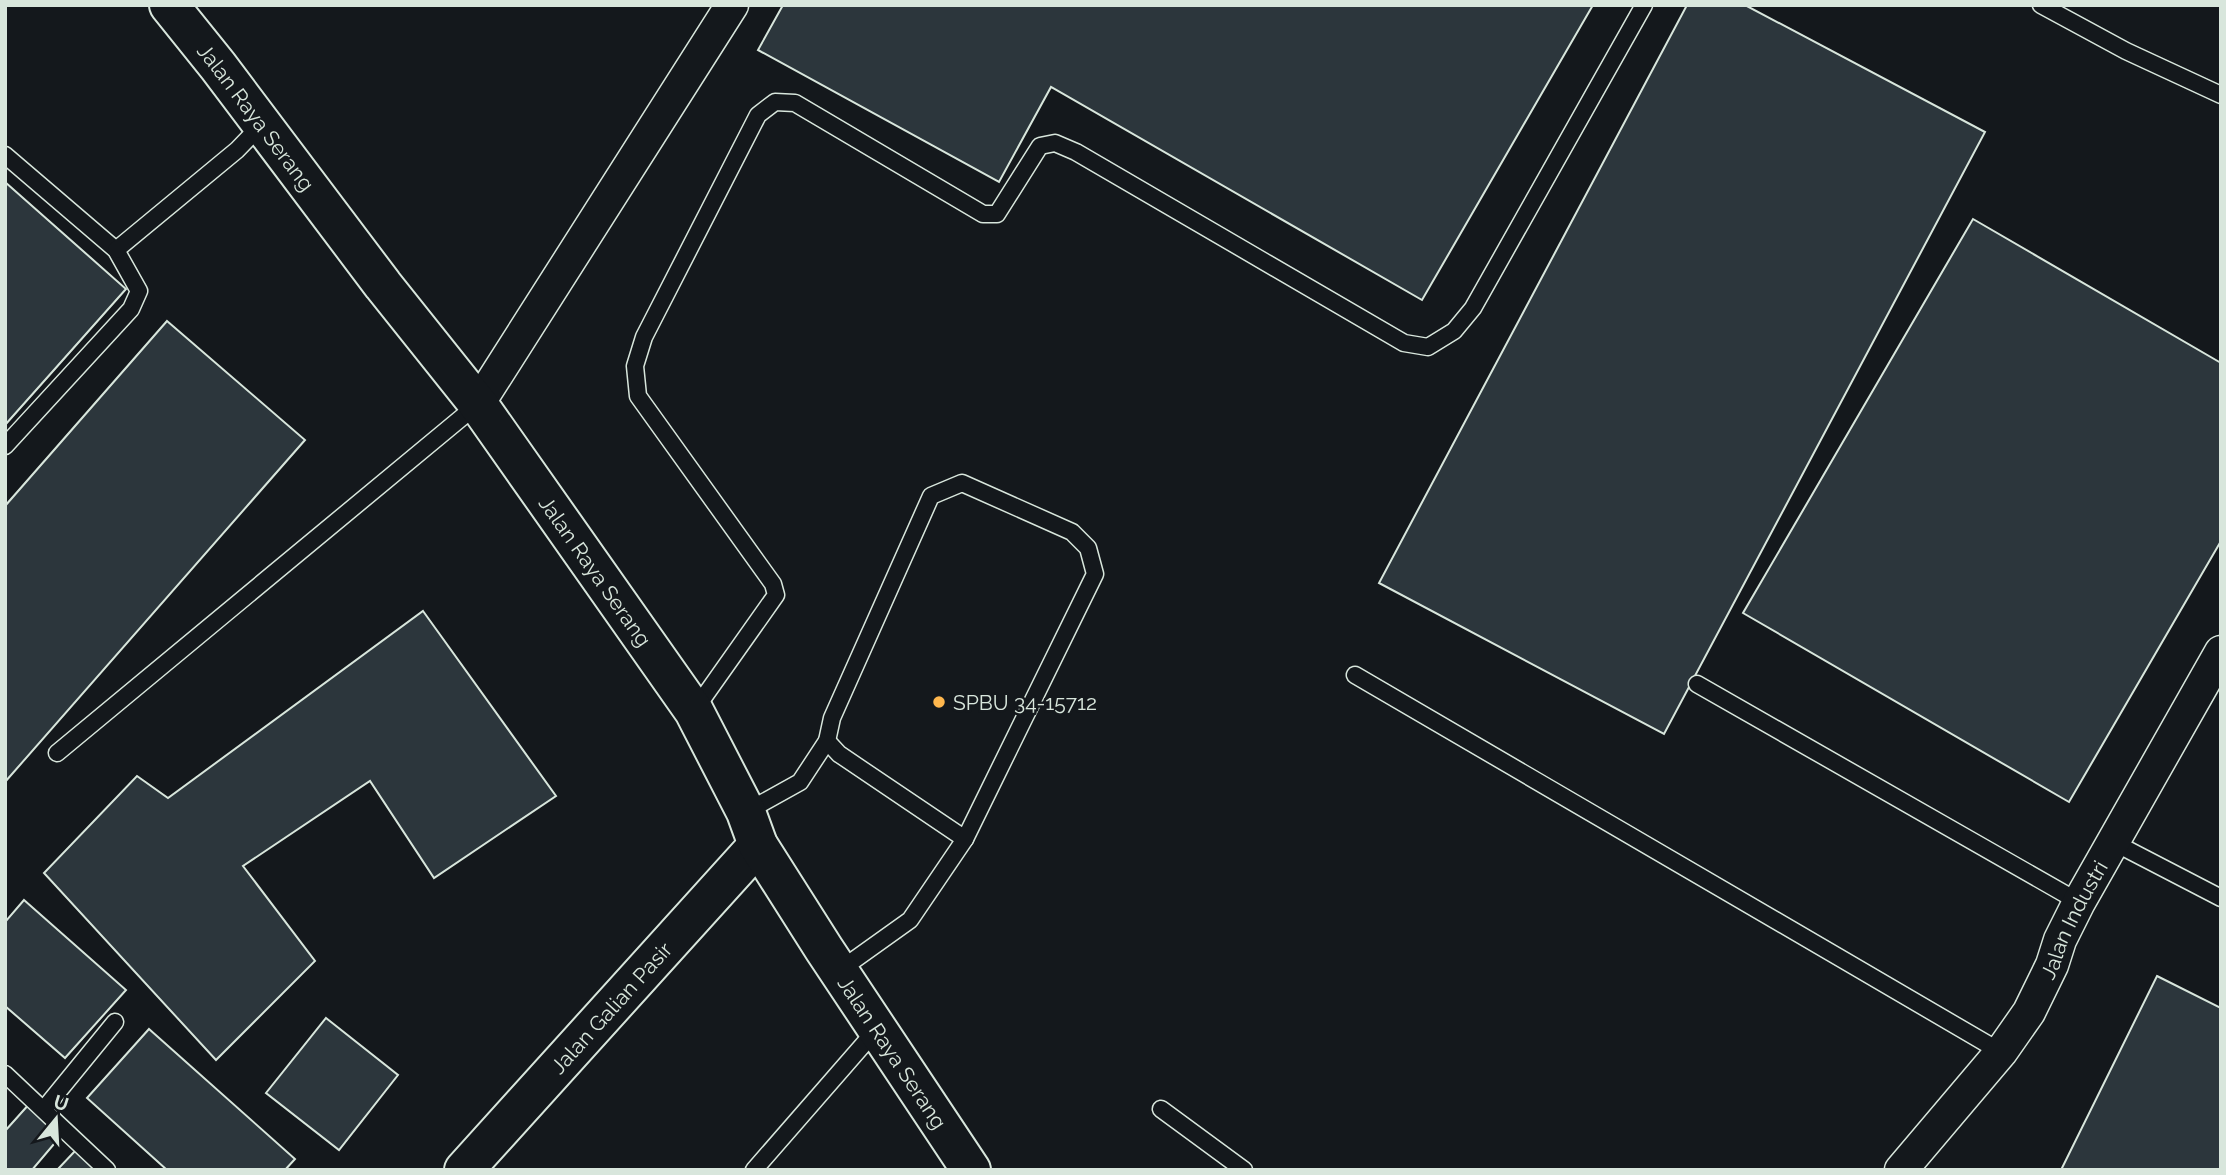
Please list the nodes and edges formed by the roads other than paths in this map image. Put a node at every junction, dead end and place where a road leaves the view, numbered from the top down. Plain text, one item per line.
1 (169, 5) edge
2 (732, 5) edge
3 (1644, 5) edge
4 (2041, 5) edge
5 (2221, 95) edge
6 (262, 124) junction
7 (5, 155) edge
8 (116, 250) junction
9 (478, 404) junction
10 (5, 446) edge
11 (2221, 652) edge
12 (1355, 675) dead end
13 (1697, 684) dead end
14 (694, 711) junction
15 (827, 741) junction
16 (57, 753) dead end
17 (752, 828) junction
18 (964, 839) junction
19 (2113, 842) junction
20 (2221, 898) edge
21 (2079, 902) junction
22 (840, 970) junction
23 (116, 1022) dead end
24 (878, 1028) junction
25 (2001, 1052) junction
26 (5, 1074) edge
27 (44, 1109) junction
28 (1161, 1109) dead end
29 (107, 1170) edge
30 (464, 1170) edge
31 (754, 1170) edge
32 (971, 1170) edge
33 (1244, 1170) edge
34 (1901, 1170) edge

1 - 6 main road, Jalan Raya Serang
2 - 9 street
3 - 14 lane
4 - 5 lane
6 - 8 lane
6 - 9 main road, Jalan Raya Serang
7 - 8 lane
8 - 10 lane
9 - 14 main road, Jalan Raya Serang
9 - 16 lane
11 - 19 street, Jalan Industri
12 - 25 lane
13 - 21 lane
14 - 17 main road, Jalan Raya Serang
15 - 17 lane
15 - 18 lane
15 - 18 lane
17 - 22 main road, Jalan Raya Serang
17 - 30 main road, Jalan Galian Pasir
18 - 22 lane
19 - 20 lane
19 - 21 street, Jalan Industri
21 - 25 street, Jalan Industri
22 - 24 main road, Jalan Raya Serang
23 - 27 lane
24 - 31 lane
24 - 32 main road, Jalan Raya Serang
25 - 34 street, Jalan Industri
26 - 27 lane
27 - 29 lane
28 - 33 lane

